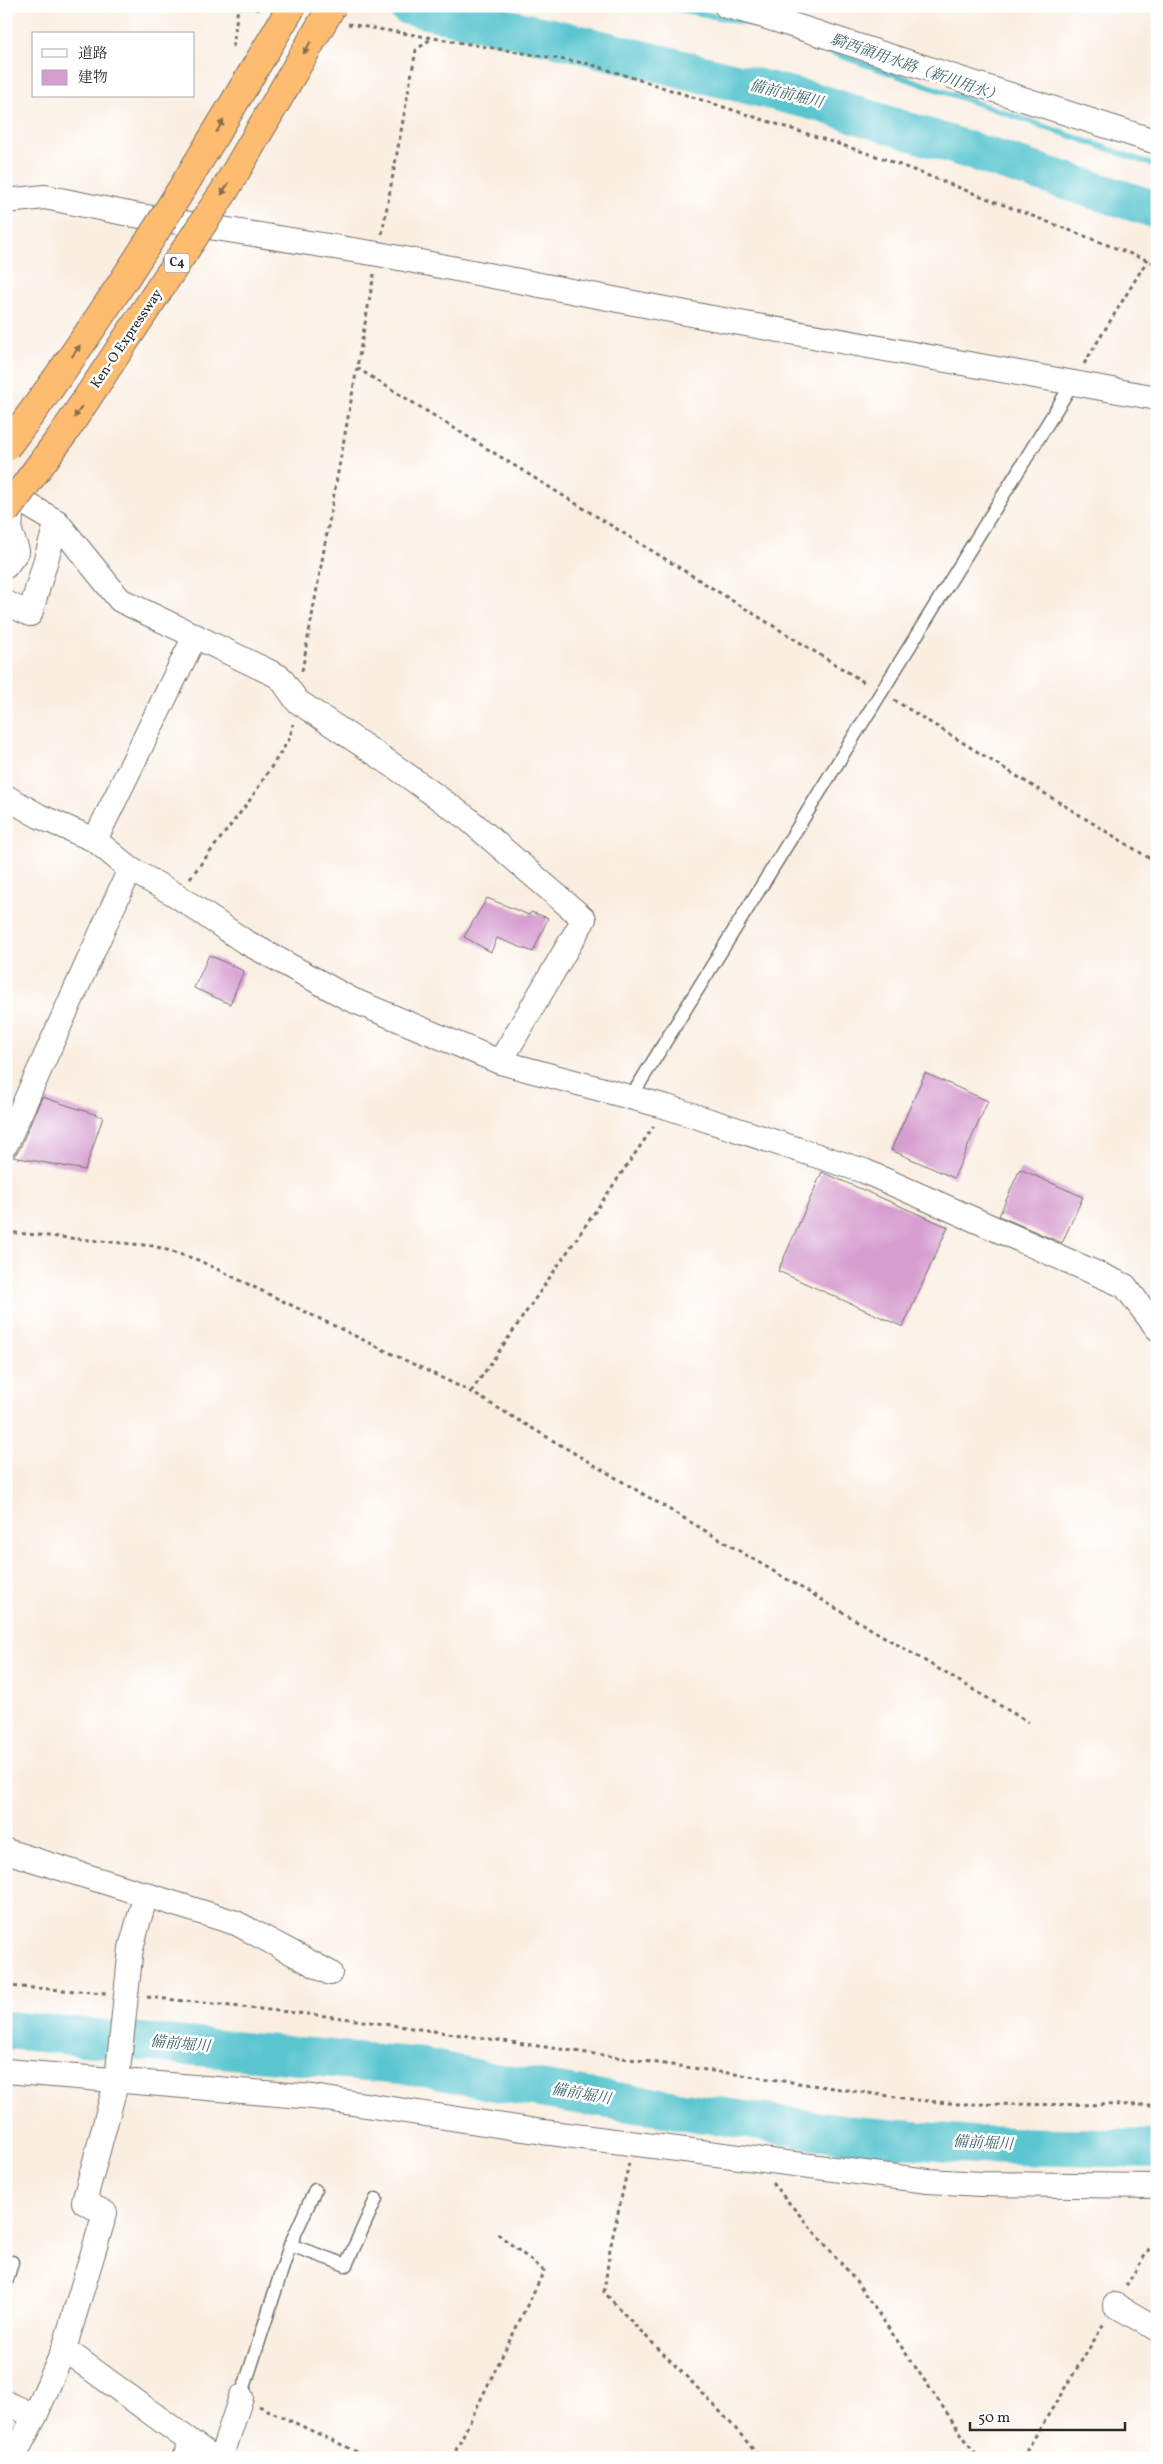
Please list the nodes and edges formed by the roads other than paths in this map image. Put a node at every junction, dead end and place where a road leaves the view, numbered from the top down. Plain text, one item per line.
1 (726, 6) edge
2 (279, 9) edge
3 (338, 15) edge
4 (1157, 142) edge
5 (6, 201) edge
6 (1072, 384) junction
7 (1157, 398) edge
8 (6, 447) edge
9 (8, 499) edge
10 (57, 522) junction
11 (6, 566) edge
12 (6, 603) edge
13 (195, 636) junction
14 (6, 797) edge
15 (95, 840) junction
16 (130, 869) junction
17 (500, 1062) junction
18 (631, 1098) junction
19 (6, 1144) edge
20 (1157, 1328) edge
21 (6, 1851) edge
22 (146, 1894) junction
23 (330, 1973) dead end
24 (6, 2071) edge
25 (117, 2080) junction
26 (1157, 2186) edge
27 (316, 2190) dead end
28 (376, 2199) dead end
29 (290, 2245) junction
30 (12, 2262) dead end
31 (6, 2283) edge
32 (1115, 2304) road end
33 (1157, 2329) edge
34 (64, 2348) junction
35 (241, 2397) joint
36 (6, 2403) edge
37 (35, 2416) junction
38 (183, 2448) edge
39 (13, 2458) edge
40 (213, 2458) edge
41 (221, 2458) edge

1 - 4 street
8 -> 2 highway, C4, bridge
3 -> 9 highway, Ken-O Expressway / C4, bridge
5 - 6 street
6 - 7 street
6 - 18 lane
9 - 10 street
9 - 11 street
10 - 12 street
10 - 13 street
13 - 15 street
13 - 17 street
14 - 15 street
15 - 16 street
16 - 17 street
16 - 19 street
17 - 18 street
18 - 20 street
21 - 22 street
22 - 23 street
22 - 25 street
24 - 25 street
25 - 26 street
25 - 34 street
27 - 29 lane
28 - 29 lane
29 - 35 lane
30 - 31 lane
32 - 33 street
34 - 37 street
34 - 38 street
35 - 41 street
36 - 37 street
37 - 39 street
38 - 40 street

